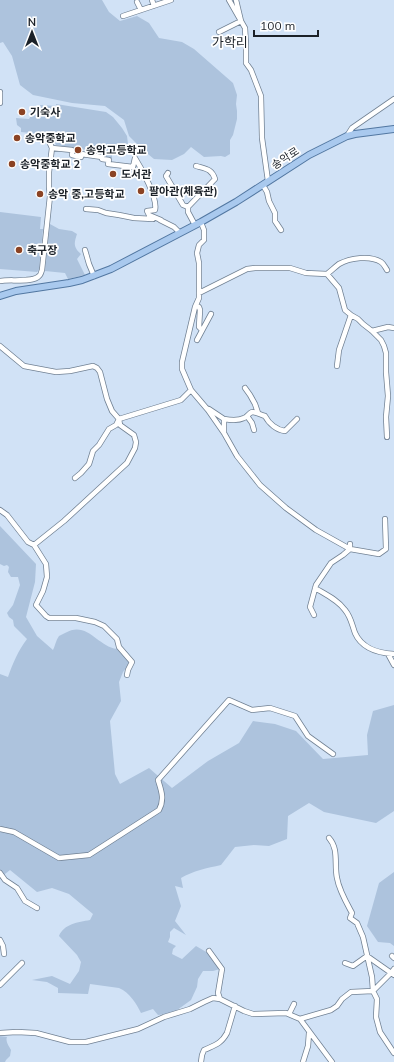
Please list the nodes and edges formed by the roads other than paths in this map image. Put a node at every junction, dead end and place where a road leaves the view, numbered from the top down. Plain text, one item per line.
1 (152, 0) edge
2 (171, 0) edge
3 (229, 0) edge
4 (236, 0) edge
5 (137, 2) dead end
6 (154, 6) junction
7 (141, 10) junction
8 (122, 16) dead end
9 (241, 21) junction
10 (219, 32) dead end
11 (0, 92) edge
12 (394, 99) edge
13 (0, 103) edge
14 (394, 130) edge
15 (46, 136) dead end
16 (347, 136) junction
17 (52, 148) junction
18 (196, 166) dead end
19 (168, 173) dead end
20 (268, 181) junction
21 (264, 187) junction
22 (188, 207) junction
23 (86, 209) dead end
24 (161, 220) junction
25 (198, 225) junction
26 (281, 230) dead end
27 (180, 233) junction
28 (85, 250) dead end
29 (387, 270) dead end
30 (327, 274) junction
31 (94, 276) junction
32 (0, 281) edge
33 (199, 293) junction
34 (0, 296) edge
35 (0, 299) edge
36 (196, 305) junction
37 (211, 314) dead end
38 (351, 315) junction
39 (394, 328) edge
40 (202, 330) junction
41 (372, 330) junction
42 (197, 340) dead end
43 (0, 346) edge
44 (337, 366) dead end
45 (245, 388) dead end
46 (191, 390) junction
47 (206, 407) junction
48 (258, 413) junction
49 (247, 416) junction
50 (119, 419) junction
51 (224, 419) junction
52 (297, 419) dead end
53 (254, 430) dead end
54 (224, 433) junction
55 (387, 437) dead end
56 (75, 478) dead end
57 (0, 510) edge
58 (385, 519) dead end
59 (34, 545) junction
60 (350, 547) junction
61 (315, 588) junction
62 (314, 615) dead end
63 (391, 654) edge
64 (394, 666) edge
65 (127, 676) dead end
66 (333, 754) dead end
67 (0, 829) edge
68 (329, 838) dead end
69 (0, 873) edge
70 (37, 908) dead end
71 (0, 940) edge
72 (209, 951) dead end
73 (4, 954) dead end
74 (367, 956) junction
75 (22, 963) dead end
76 (345, 963) dead end
77 (393, 973) edge
78 (0, 985) edge
79 (373, 991) junction
80 (220, 998) junction
81 (294, 1004) dead end
82 (235, 1006) junction
83 (289, 1014) junction
84 (300, 1019) junction
85 (0, 1033) edge
86 (309, 1033) junction
87 (394, 1053) edge
88 (201, 1062) edge
89 (303, 1062) edge
90 (332, 1062) edge

1 - 6 street
2 - 6 street
3 - 9 street
4 - 9 street
5 - 7 street
6 - 7 street
7 - 8 street
9 - 10 street
9 - 20 street
11 - 13 street
12 - 16 street
14 - 16 main road, 송악로
14 - 21 main road
15 - 17 street
16 - 20 main road, 송악로
17 - 24 street
17 - 32 street
18 - 22 street
19 - 22 street
20 - 25 main road, 송악로
21 - 25 main road
21 - 26 street
22 - 25 street
23 - 24 street
24 - 27 street
25 - 27 main road, 송악로
25 - 33 street
25 - 35 main road
27 - 31 main road, 송악로
28 - 31 street
29 - 30 street
30 - 33 street
30 - 38 street
31 - 34 main road, 송악로
33 - 36 street
36 - 40 street
36 - 46 street
37 - 40 street
38 - 41 street
38 - 44 street
39 - 41 street
40 - 42 street
41 - 55 street
43 - 50 street
45 - 48 street
46 - 47 street
46 - 50 street
47 - 51 street
47 - 54 street
48 - 49 street
48 - 52 street
49 - 51 street
49 - 53 street
50 - 56 street
50 - 59 street
51 - 54 street
54 - 60 street
57 - 59 street
58 - 60 street
59 - 65 street
60 - 61 street
61 - 62 street
61 - 63 street
63 - 64 street
66 - 67 street
68 - 74 street
69 - 70 street
71 - 73 street
72 - 80 street
74 - 76 street
74 - 77 street
74 - 79 street
75 - 78 street
77 - 79 street
79 - 84 street
79 - 87 street
80 - 82 street
80 - 85 street
81 - 83 street
82 - 83 street
82 - 88 street
83 - 84 street
84 - 86 street
86 - 89 street
86 - 90 street

